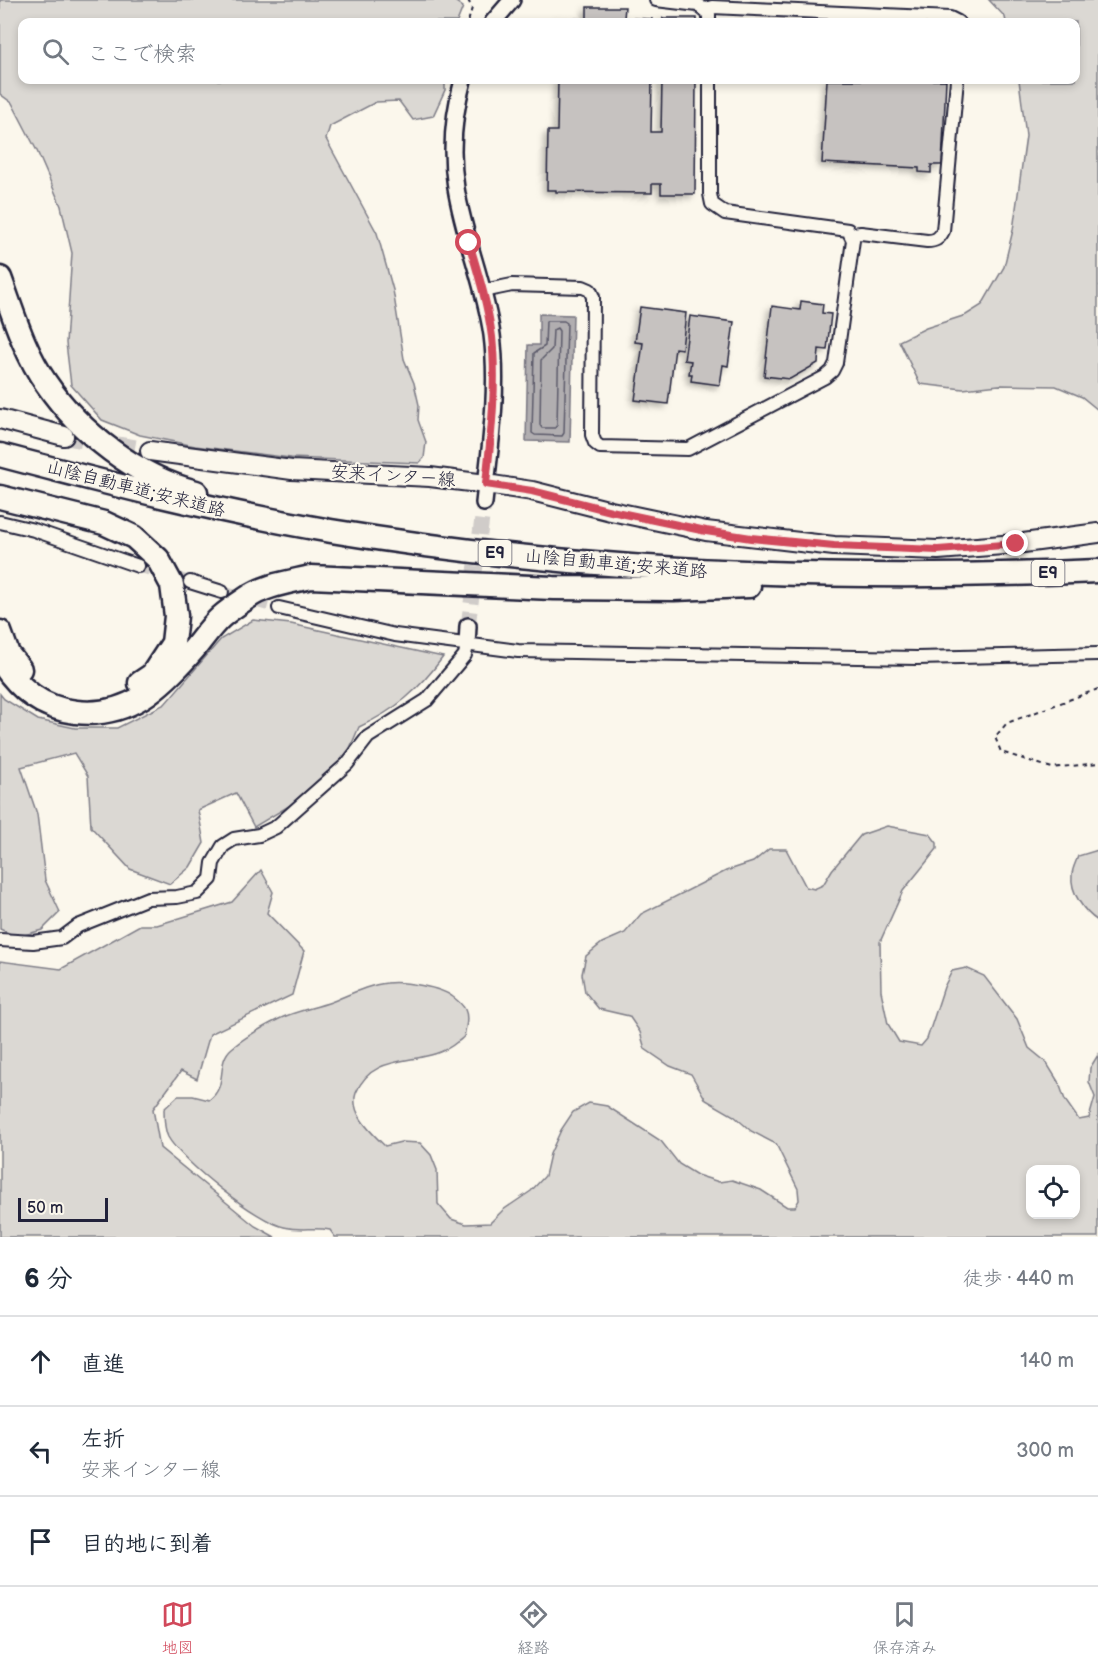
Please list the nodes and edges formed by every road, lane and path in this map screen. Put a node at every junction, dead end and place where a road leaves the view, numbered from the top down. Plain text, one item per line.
1 (468, 0) edge
2 (512, 0) edge
3 (656, 0) edge
4 (705, 9) junction
5 (469, 18) edge
6 (496, 18) edge
7 (709, 18) edge
8 (950, 18) edge
9 (462, 84) edge
10 (710, 84) edge
11 (957, 84) edge
12 (851, 234) junction
13 (0, 278) edge
14 (483, 291) junction
15 (0, 419) edge
16 (64, 436) tunnel mouth
17 (150, 451) tunnel mouth
18 (0, 455) edge
19 (486, 484) junction
20 (0, 497) edge
21 (484, 503) tunnel mouth
22 (253, 516) junction
23 (0, 522) edge
24 (1098, 533) edge
25 (138, 566) tunnel mouth
26 (1098, 571) edge
27 (999, 575) junction
28 (190, 582) tunnel mouth
29 (222, 592) tunnel mouth
30 (279, 608) tunnel mouth
31 (468, 626) tunnel mouth
32 (0, 632) edge
33 (466, 645) junction
34 (1098, 654) edge
35 (0, 660) edge
36 (1098, 690) edge
37 (1098, 763) edge
38 (0, 940) edge

1 - 5 path
2 - 6 street
3 - 4 street
4 - 7 street
4 - 8 street
9 - 14 street
10 - 12 street
11 - 12 street
12 - 14 street
13 - 22 highway
14 - 19 street
15 - 16 main road
17 - 19 main road, 安来インター線
18 - 22 highway, 山陰自動車道;安来道路 / E9
19 - 21 street
19 - 24 main road, 安来インター線
20 - 32 highway
22 - 27 highway, 山陰自動車道;安来道路 / E9
23 - 25 street
26 - 27 highway, 山陰自動車道;安来道路 / E9
27 - 35 highway
28 - 29 street
30 - 33 street
31 - 33 street
33 - 34 street
33 - 38 street
36 - 37 path

